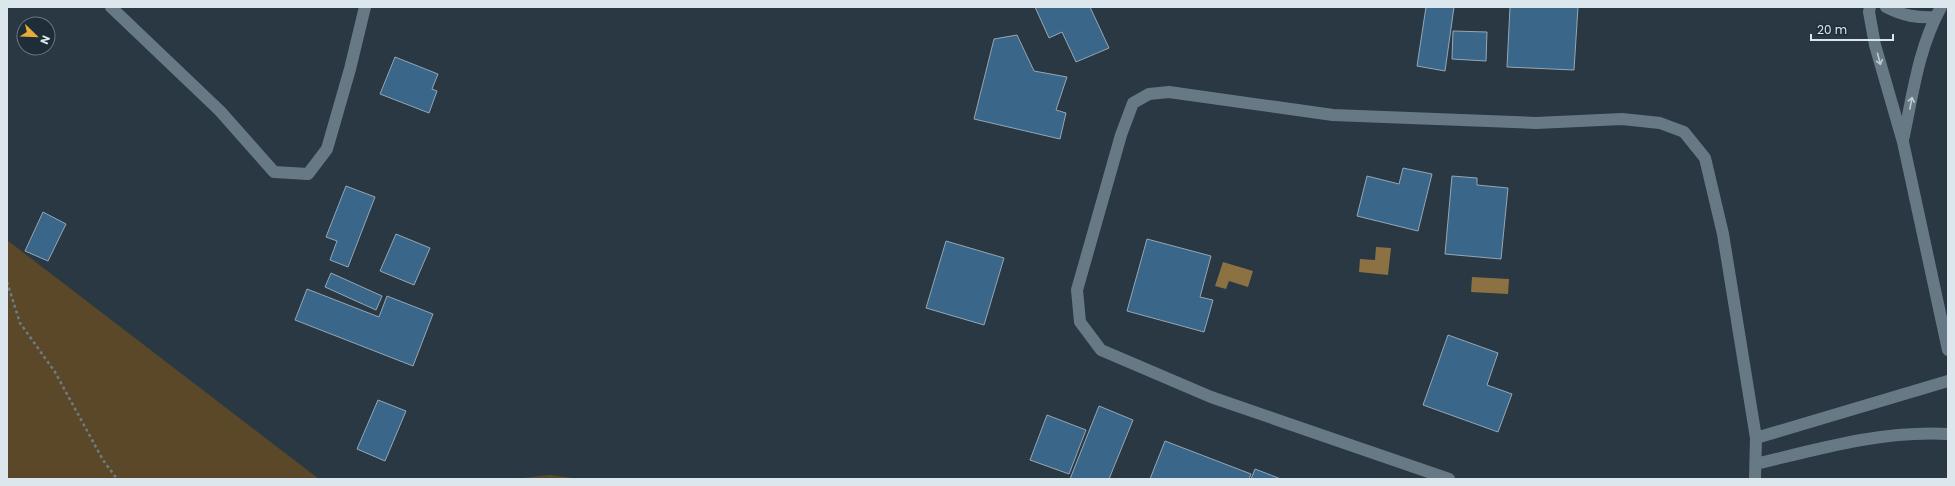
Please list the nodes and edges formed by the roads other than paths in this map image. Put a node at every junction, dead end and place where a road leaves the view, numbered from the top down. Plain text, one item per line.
1 (111, 7) edge
2 (365, 7) edge
3 (1870, 7) edge
4 (1886, 7) edge
5 (1939, 12) edge
6 (1903, 142) junction
7 (1948, 350) edge
8 (1948, 381) edge
9 (1948, 434) edge
10 (1756, 438) junction
11 (1756, 464) junction
12 (1449, 479) edge
13 (1755, 479) edge

1 - 2 street
3 -> 6 street
4 - 5 street
6 -> 5 street
6 - 7 street
8 - 10 street
9 - 11 street
10 - 11 street
10 - 12 street
11 - 13 street

